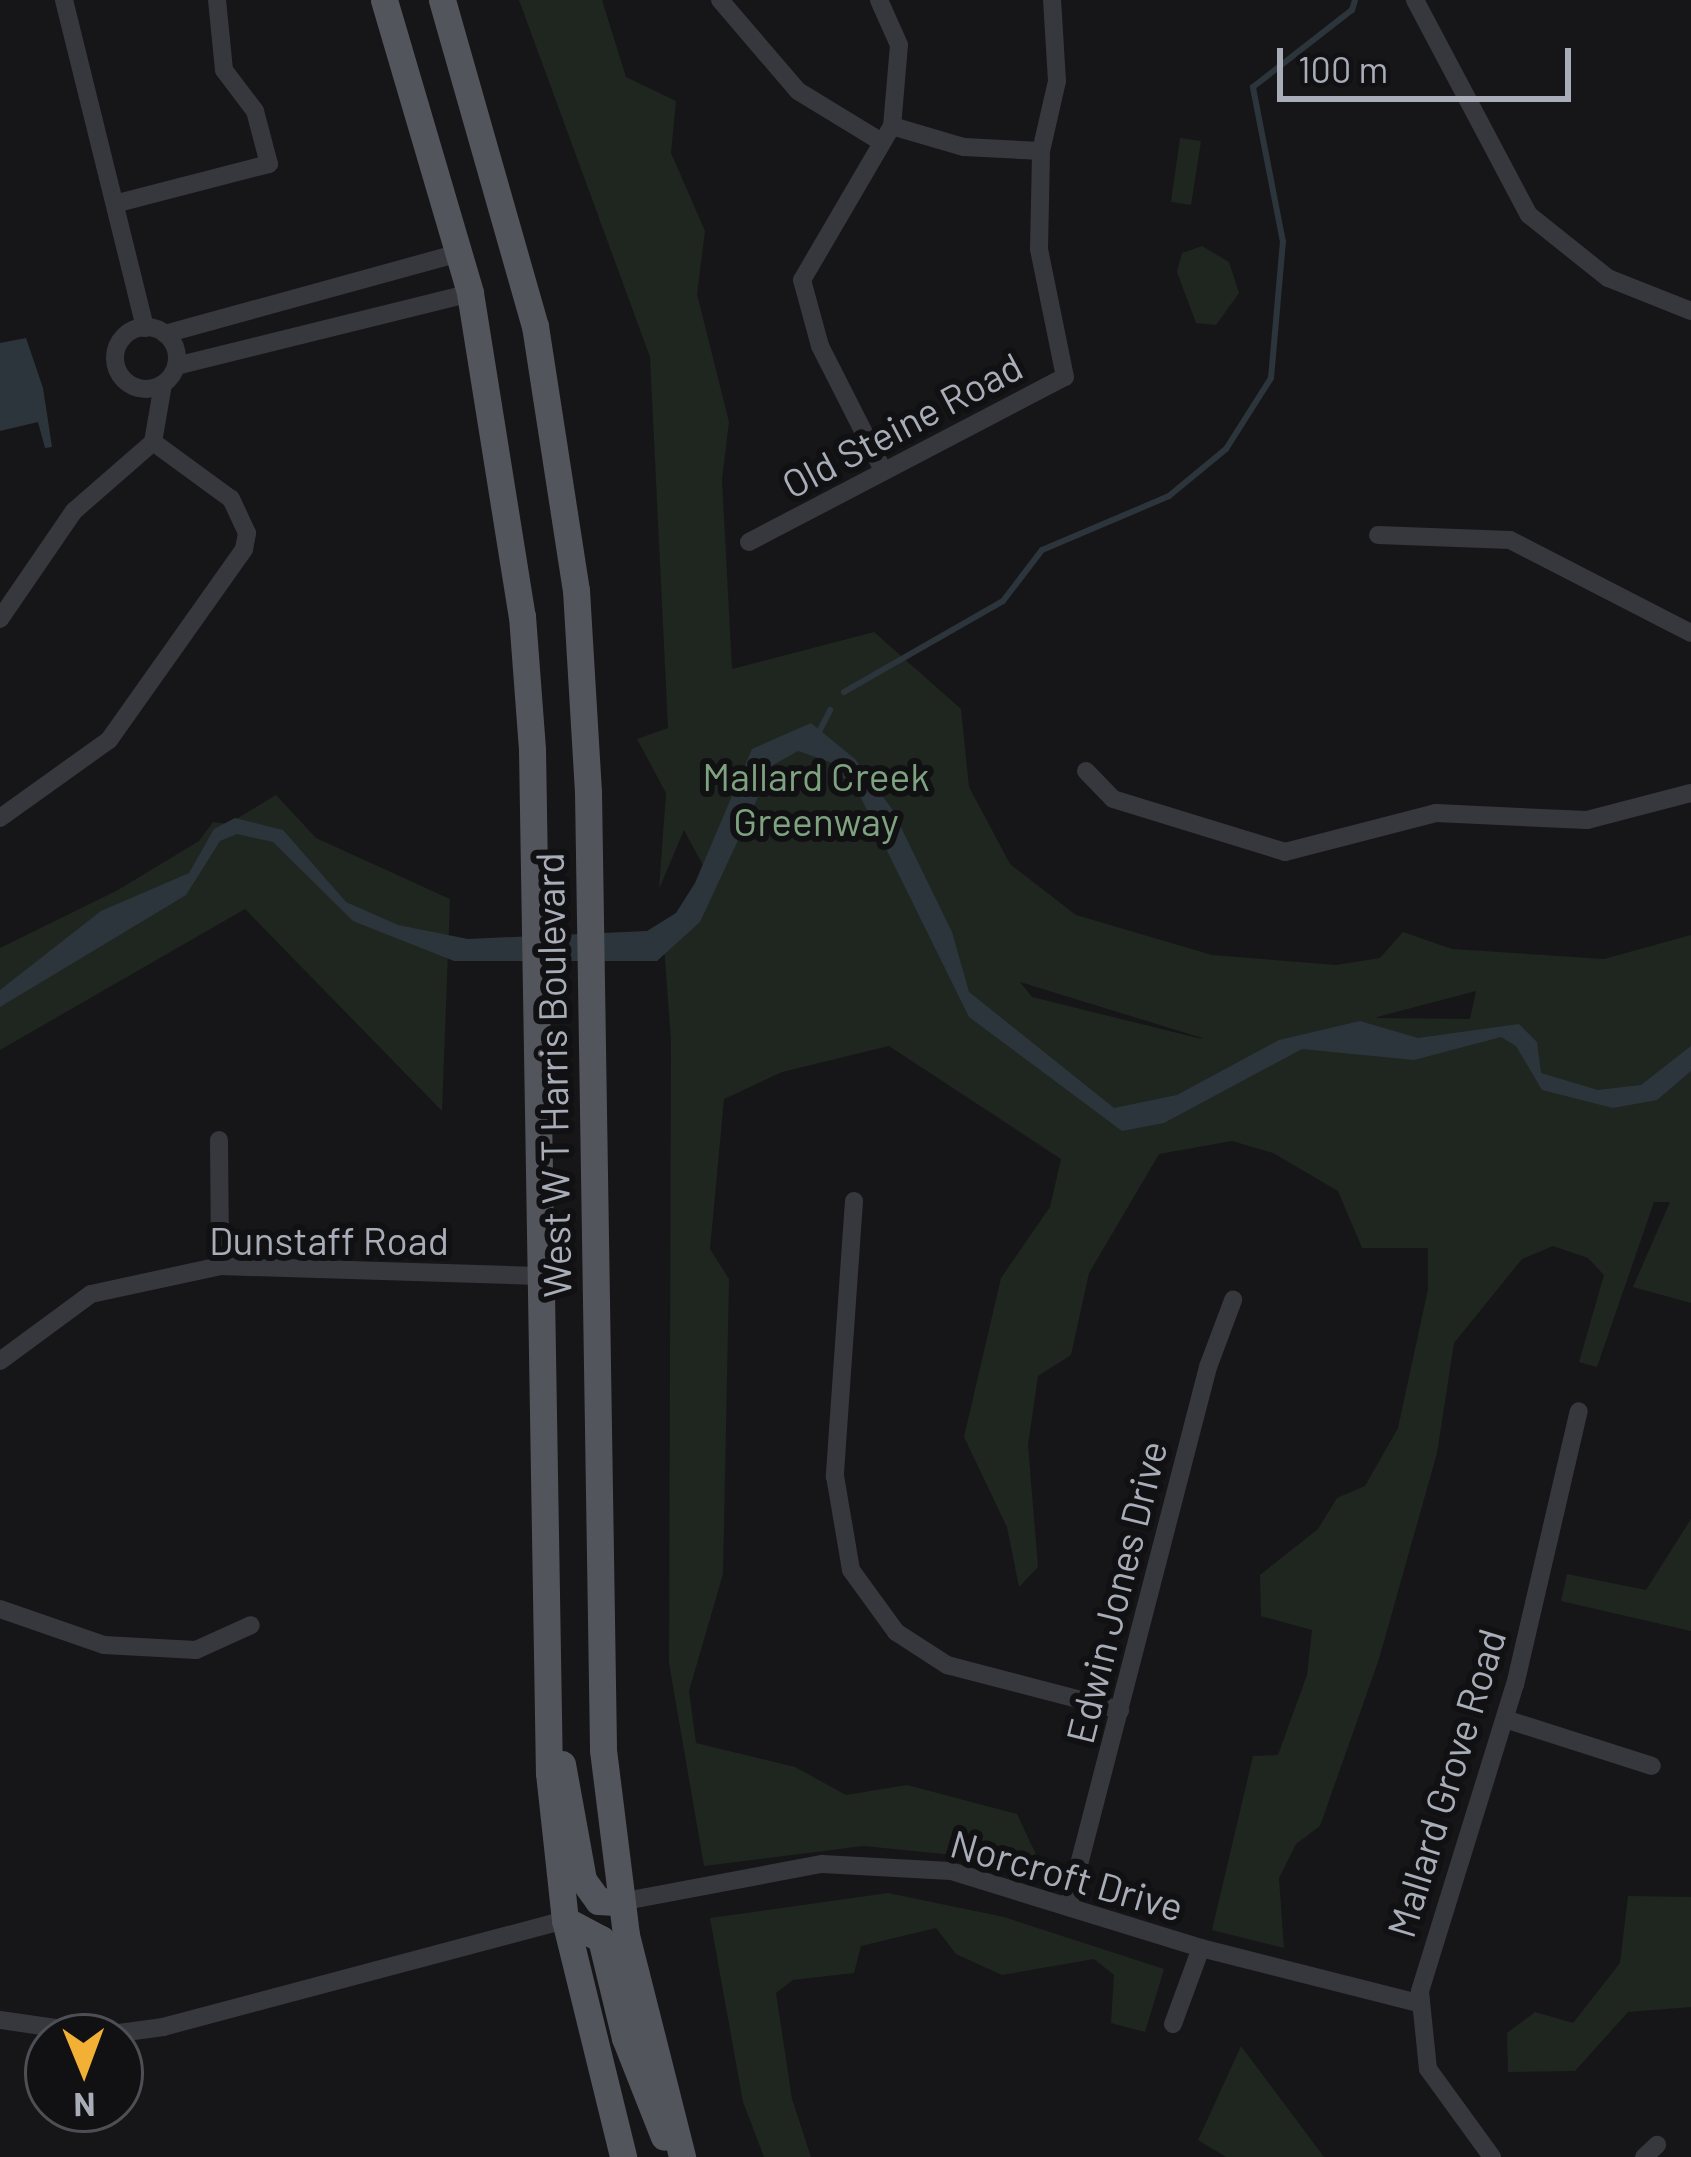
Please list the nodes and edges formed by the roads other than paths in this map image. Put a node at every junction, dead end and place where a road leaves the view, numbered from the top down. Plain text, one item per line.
1 (64, 0) edge
2 (218, 0) edge
3 (384, 0) edge
4 (442, 0) edge
5 (720, 0) edge
6 (879, 0) edge
7 (1052, 0) edge
8 (1415, 0) edge
9 (886, 133) junction
10 (1041, 151) junction
11 (118, 203) junction
12 (460, 253) junction
13 (316, 291) junction
14 (470, 293) junction
15 (1691, 311) edge
16 (145, 328) junction
17 (326, 331) junction
18 (165, 334) junction
19 (176, 366) junction
20 (163, 384) junction
21 (153, 442) junction
22 (884, 470) junction
23 (1378, 535) dead end
24 (749, 542) dead end
25 (0, 619) edge
26 (1691, 632) edge
27 (1086, 771) dead end
28 (1691, 793) edge
29 (0, 818) edge
30 (219, 1140) dead end
31 (854, 1202) dead end
32 (220, 1267) junction
33 (538, 1276) junction
34 (1233, 1300) dead end
35 (0, 1361) edge
36 (1579, 1411) dead end
37 (0, 1609) edge
38 (251, 1625) dead end
39 (545, 1690) junction
40 (1120, 1710) junction
41 (1505, 1719) junction
42 (1652, 1766) dead end
43 (620, 1902) junction
44 (1070, 1904) junction
45 (565, 1920) junction
46 (1201, 1948) junction
47 (1419, 2003) junction
48 (0, 2020) edge
49 (1172, 2024) dead end
50 (623, 2157) edge
51 (678, 2157) edge
52 (1492, 2157) edge

1 - 11 street
2 - 11 street
3 - 12 main road, West W T Harris Boulevard
4 - 43 main road, West W T Harris Boulevard
5 - 9 street
6 - 9 street
7 - 10 street, Old Steine Road
8 - 15 street
9 - 10 street
9 - 22 street
10 - 22 street, Old Steine Road
11 - 16 street
12 - 13 street
12 - 14 main road, West W T Harris Boulevard
13 - 17 street
13 - 18 street
14 - 17 street
14 - 33 main road, West W T Harris Boulevard
16 - 18 street
16 - 20 street
17 - 19 street
18 - 19 street
19 - 20 street
20 - 21 street
21 - 25 street
21 - 29 street
22 - 24 street, Old Steine Road
23 - 26 street
27 - 28 street
30 - 32 street
31 - 40 street
32 - 33 street, Dunstaff Road
32 - 35 street, Dunstaff Road
33 - 39 main road, West W T Harris Boulevard
34 - 40 street, Edwin Jones Drive
36 - 41 street, Mallard Grove Road
37 - 38 street
39 - 43 main road
39 - 45 main road, West W T Harris Boulevard
40 - 44 street, Edwin Jones Drive
41 - 42 street
41 - 47 street, Mallard Grove Road
43 - 44 street, Norcroft Drive
43 - 51 main road, West W T Harris Boulevard
44 - 46 street, Norcroft Drive
45 - 48 street
45 - 50 main road, West W T Harris Boulevard
45 - 51 main road
46 - 47 street, Norcroft Drive
46 - 49 street
47 - 52 street, Mallard Grove Road

